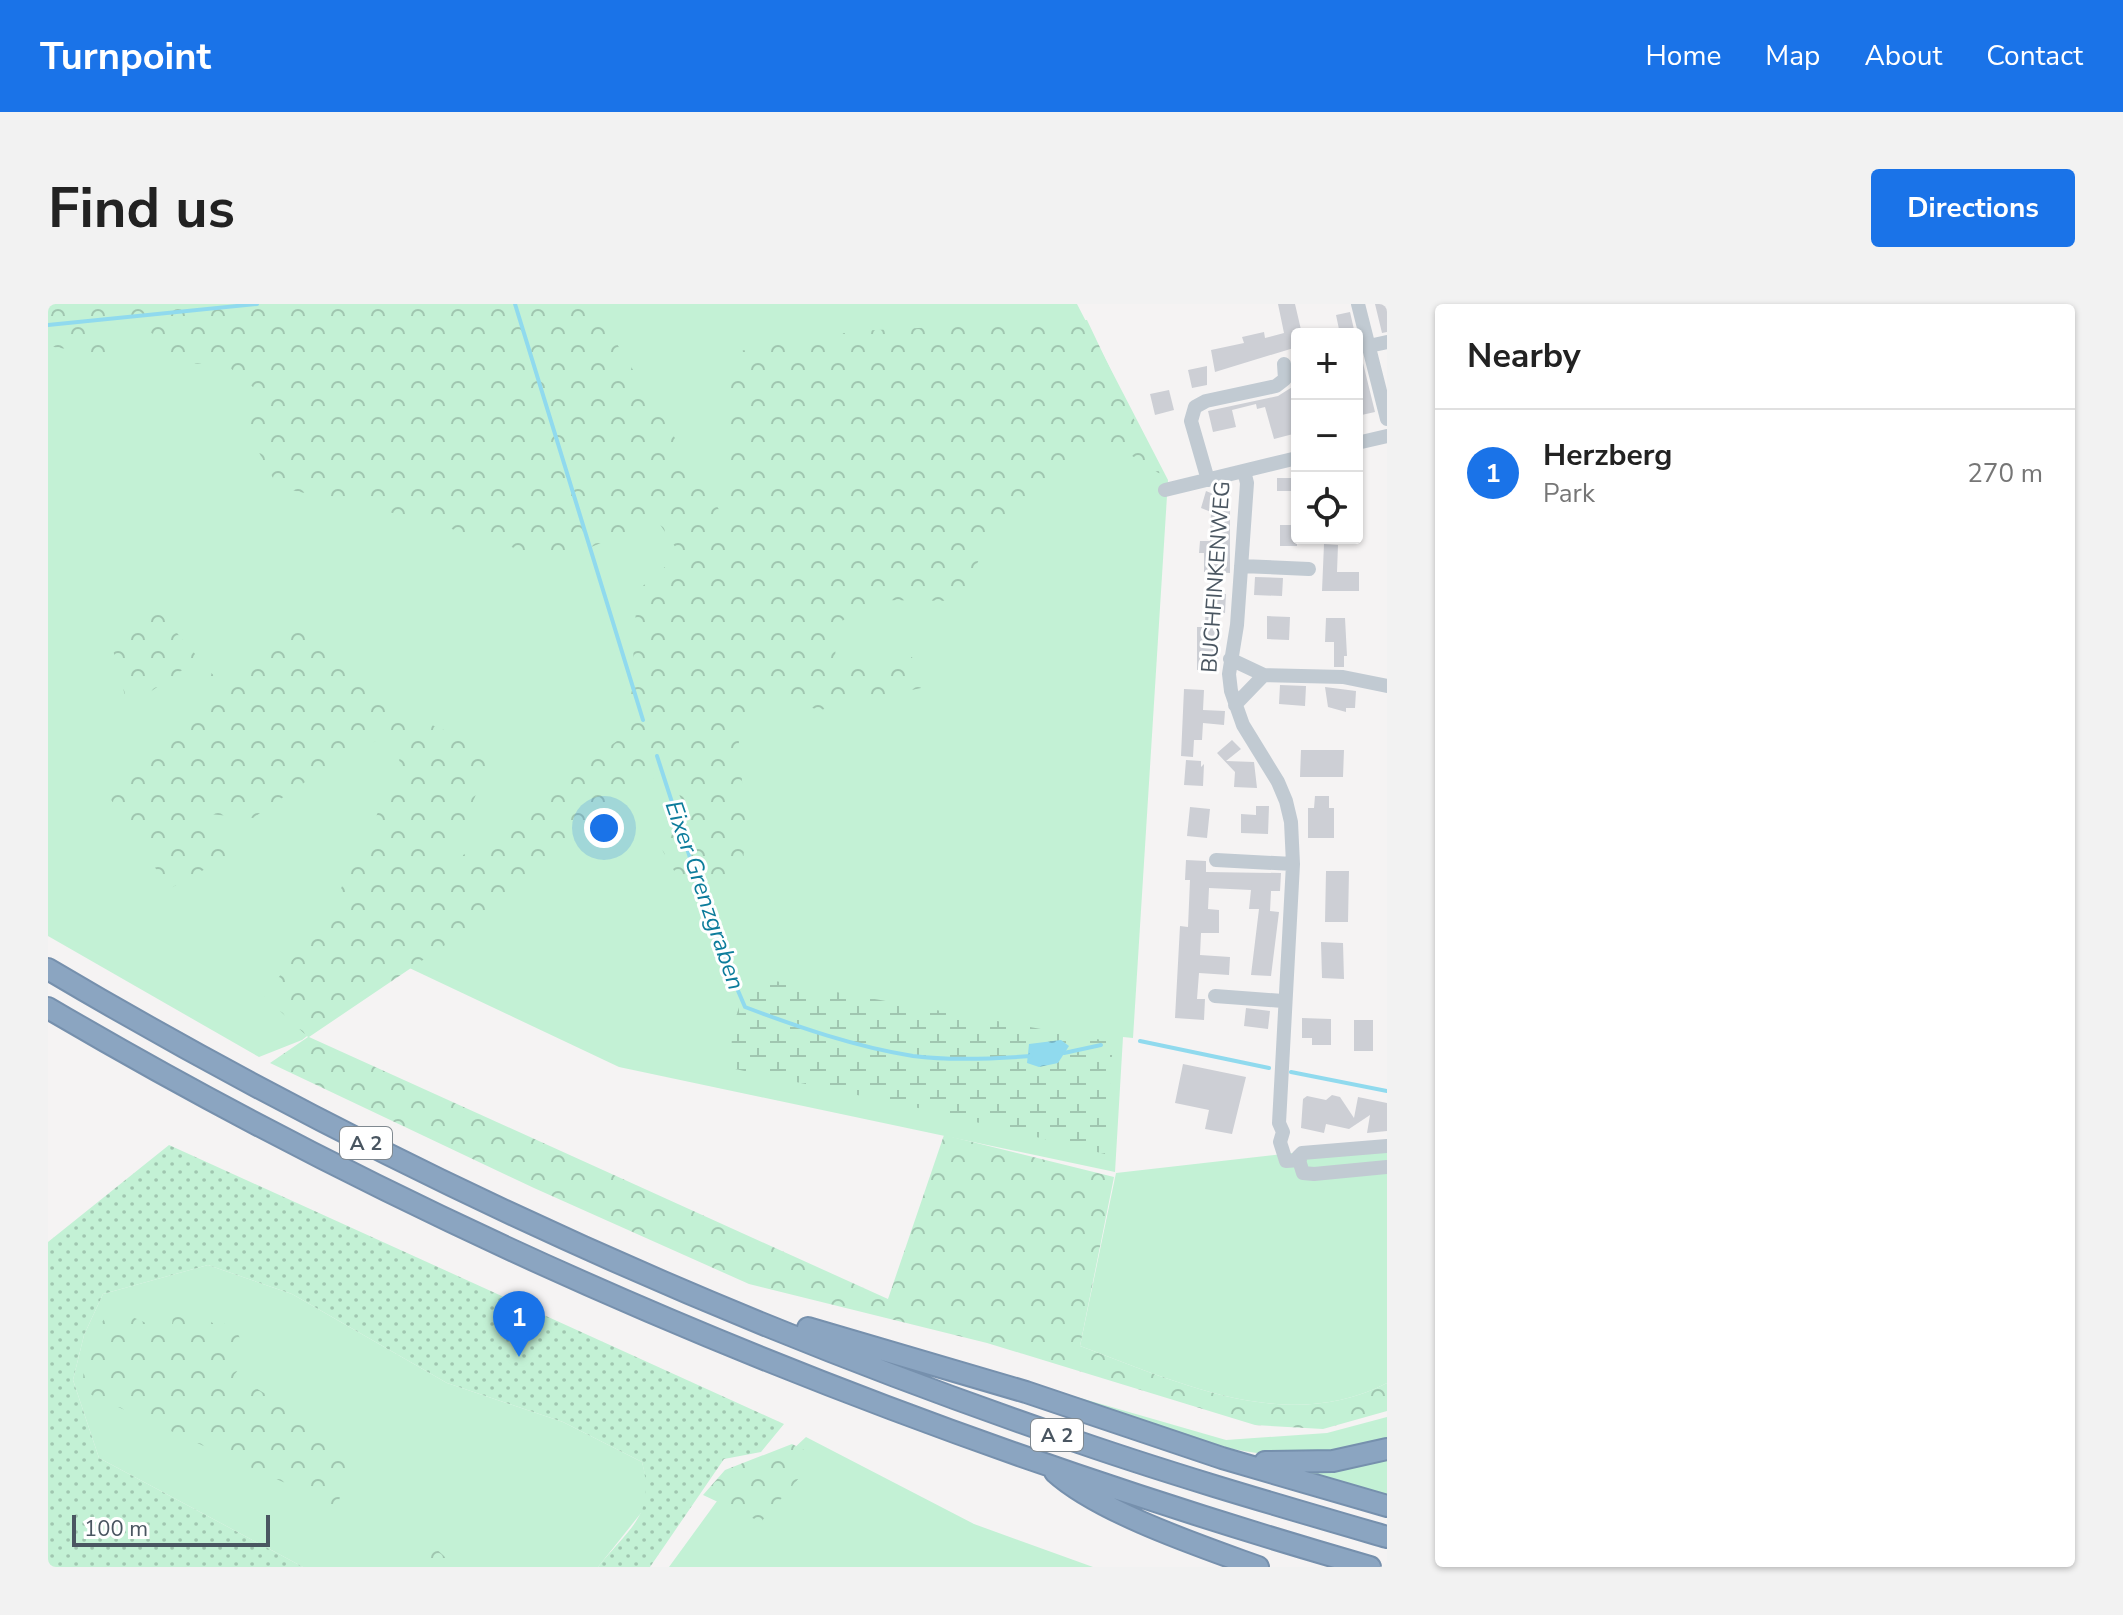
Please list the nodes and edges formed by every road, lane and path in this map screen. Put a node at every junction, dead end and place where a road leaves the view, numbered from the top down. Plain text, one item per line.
1 (1358, 304) edge
2 (1387, 342) edge
3 (1369, 346) junction
4 (1284, 364) dead end
5 (1387, 419) edge
6 (1387, 436) edge
7 (1363, 442) edge
8 (1291, 459) edge
9 (1244, 471) junction
10 (1208, 480) junction
11 (1165, 490) dead end
12 (1241, 566) junction
13 (1309, 569) dead end
14 (1230, 659) junction
15 (1264, 675) junction
16 (1387, 686) edge
17 (1235, 705) junction
18 (1216, 860) dead end
19 (1293, 864) junction
20 (48, 969) edge
21 (1215, 996) dead end
22 (1283, 1001) junction
23 (48, 1008) edge
24 (1387, 1146) edge
25 (1301, 1156) junction
26 (1387, 1167) edge
27 (734, 1312) junction
28 (1387, 1449) edge
29 (1222, 1458) junction
30 (1049, 1467) junction
31 (1387, 1506) edge
32 (1387, 1537) edge
33 (1258, 1567) edge
34 (1370, 1567) edge

1 - 3 street
2 - 3 street
3 - 5 street
4 - 10 street
6 - 7 street
8 - 9 street
9 - 10 street
9 - 12 street, BUCHFINKENWEG
10 - 11 street
12 - 13 street
12 - 14 street, BUCHFINKENWEG
14 - 15 street
14 - 17 street, BUCHFINKENWEG
15 - 16 street
15 - 17 street
17 - 19 street, BUCHFINKENWEG
18 - 19 street
19 - 22 street, BUCHFINKENWEG
20 - 27 highway, A 2
21 - 22 street
22 - 25 street, BUCHFINKENWEG
23 - 30 highway, A 2
24 - 25 street
25 - 26 street
27 - 29 highway
27 - 32 highway, A 2
28 - 29 highway
29 - 31 highway
30 - 33 highway
30 - 34 highway, A 2

